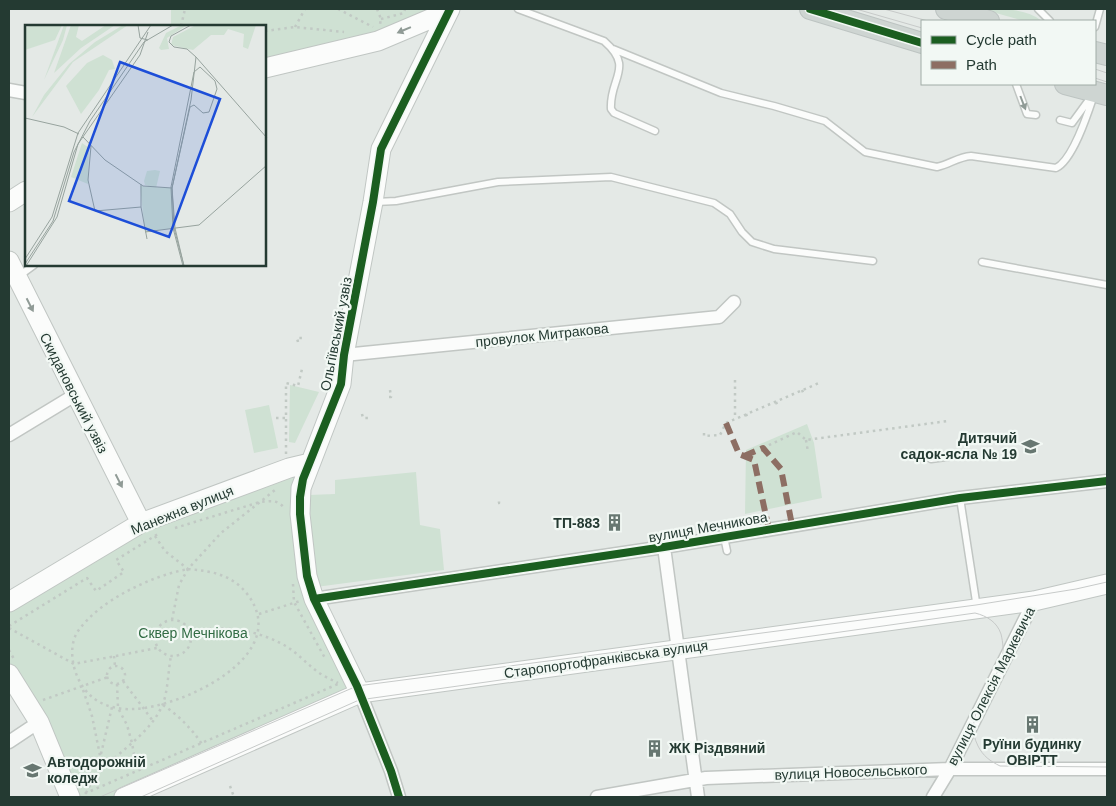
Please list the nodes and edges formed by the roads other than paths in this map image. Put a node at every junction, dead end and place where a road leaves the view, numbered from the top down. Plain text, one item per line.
1 (518, 9) edge
2 (810, 9) edge
3 (946, 9) edge
4 (1038, 9) edge
5 (1100, 9) edge
6 (450, 10) edge
7 (985, 20) edge
8 (1049, 20) edge
9 (1096, 23) edge
10 (921, 43) edge
11 (613, 49) junction
12 (266, 68) edge
13 (1016, 85) edge
14 (1070, 85) edge
15 (9, 90) edge
16 (25, 93) edge
17 (1101, 93) edge
18 (1036, 115) dead end
19 (1060, 120) dead end
20 (655, 131) dead end
21 (25, 192) edge
22 (9, 202) edge
23 (373, 202) junction
24 (874, 261) dead end
25 (982, 262) dead end
26 (31, 266) edge
27 (11, 272) edge
28 (1107, 285) edge
29 (734, 302) dead end
30 (344, 355) junction
31 (75, 395) junction
32 (9, 435) edge
33 (954, 456) dead end
34 (931, 459) dead end
35 (310, 463) junction
36 (1107, 481) edge
37 (960, 498) junction
38 (141, 523) junction
39 (724, 537) junction
40 (664, 548) junction
41 (726, 551) dead end
42 (1107, 584) edge
43 (314, 599) junction
44 (1034, 601) junction
45 (9, 602) edge
46 (977, 608) junction
47 (678, 649) junction
48 (9, 674) edge
49 (360, 693) junction
50 (40, 722) junction
51 (9, 742) edge
52 (950, 769) junction
53 (1107, 769) edge
54 (694, 779) junction
55 (78, 795) edge
56 (124, 797) edge
57 (399, 797) edge
58 (597, 797) edge
59 (698, 797) edge
60 (933, 797) edge

1 - 11 lane
2 - 10 main road
3 - 7 main road
4 - 8 lane
5 - 9 lane
6 -> 12 street
6 - 23 street, Ольгіївський узвіз
11 - 17 lane
11 - 20 lane
13 -> 18 lane
14 - 17 main road
15 - 16 street
17 - 19 lane
21 - 22 street
23 - 24 lane
23 - 30 street, Ольгіївський узвіз
25 - 28 lane
26 - 27 lane
27 -> 31 street, Скидановський узвіз
29 - 30 street, провулок Митракова
30 - 35 street, Ольгіївський узвіз
31 - 32 street
31 -> 38 street, Скидановський узвіз
33 - 34 lane
35 - 38 street, Манежна вулиця
35 - 43 street, Ольгіївський узвіз
36 - 37 street, вулиця Мечникова
37 - 39 street, вулиця Мечникова
37 - 46 lane
38 - 45 street, Манежна вулиця
39 - 40 street, вулиця Мечникова
39 - 41 lane
40 - 43 street, вулиця Мечникова
40 - 47 street
42 - 44 street, Старопортофранківська вулиця
43 - 49 street, Ольгіївський узвіз
44 - 46 street, Старопортофранківська вулиця
44 - 52 street, вулиця Олексія Маркевича
46 - 47 street, Старопортофранківська вулиця
47 - 49 street, Старопортофранківська вулиця
47 - 54 street
48 - 50 street
49 - 56 street, Старопортофранківська вулиця
49 - 57 street
50 - 51 street
50 - 55 street
52 - 53 street, вулиця Новосельського
52 - 54 street, вулиця Новосельського
52 - 60 street, вулиця Олексія Маркевича
54 - 58 street, вулиця Новосельського
54 - 59 street

